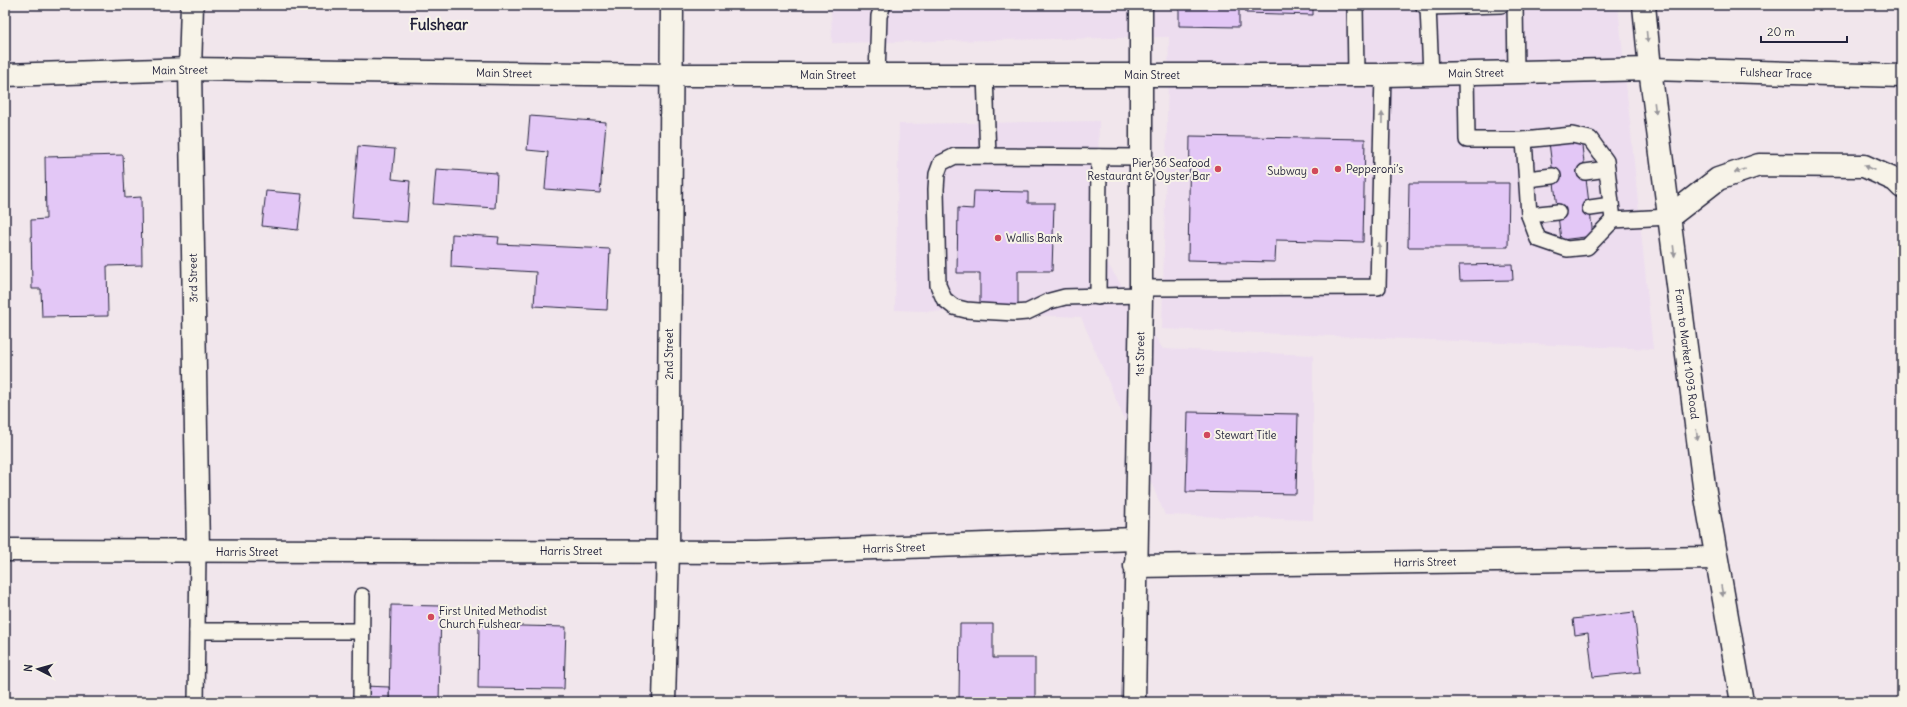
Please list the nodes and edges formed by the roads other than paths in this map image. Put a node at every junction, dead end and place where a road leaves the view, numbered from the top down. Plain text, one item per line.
1 (192, 5) edge
2 (672, 5) edge
3 (883, 5) edge
4 (1141, 5) edge
5 (1355, 5) edge
6 (1501, 5) edge
7 (1515, 5) edge
8 (1644, 5) edge
9 (1425, 6) edge
10 (190, 69) junction
11 (1650, 69) junction
12 (1516, 72) junction
13 (1466, 73) junction
14 (1431, 74) junction
15 (5, 75) edge
16 (671, 75) junction
17 (877, 75) junction
18 (985, 75) junction
19 (1141, 75) junction
20 (1356, 75) junction
21 (1383, 75) junction
22 (1902, 76) edge
23 (1524, 140) junction
24 (988, 156) junction
25 (1099, 157) junction
26 (1141, 157) junction
27 (1607, 169) junction
28 (1585, 172) dead end
29 (1553, 176) dead end
30 (1527, 179) junction
31 (1902, 187) edge
32 (1611, 205) junction
33 (1590, 208) dead end
34 (1558, 212) dead end
35 (1529, 215) junction
36 (1669, 217) junction
37 (1613, 220) junction
38 (1141, 292) junction
39 (1098, 297) junction
40 (1136, 539) junction
41 (5, 550) edge
42 (668, 551) junction
43 (198, 552) junction
44 (1716, 558) junction
45 (1135, 566) junction
46 (362, 596) dead end
47 (197, 631) junction
48 (362, 631) junction
49 (196, 702) edge
50 (361, 702) edge
51 (664, 702) edge
52 (1134, 702) edge
53 (1742, 702) edge

1 - 10 street, 3rd Street
2 - 16 street, 2nd Street
3 - 17 lane
4 - 19 street, 1st Street
5 - 20 lane
6 - 9 lane
7 - 12 lane
8 -> 11 street, Farm to Market 1093 Road
9 - 14 lane
10 - 15 street, Main Street
10 - 16 street, Main Street
10 - 43 street, 3rd Street
11 - 12 street, Main Street
11 - 22 street, Fulshear Trace
11 -> 36 street, Farm to Market 1093 Road
12 - 13 street, Main Street
13 - 14 street, Main Street
13 - 23 lane
14 - 21 street, Main Street
16 - 17 street, Main Street
16 - 42 street, 2nd Street
17 - 18 street, Main Street
18 - 19 street, Main Street
18 - 24 lane
19 - 20 street, Main Street
19 - 26 street, 1st Street
20 - 21 street, Main Street
38 -> 21 lane
23 - 27 lane
23 - 30 lane
24 - 25 lane
24 - 39 lane
25 - 26 lane
25 - 39 lane
26 - 38 street, 1st Street
27 - 28 lane
27 - 32 lane
29 - 30 lane
30 - 35 lane
31 -> 36 street
32 - 33 lane
32 - 37 lane
34 - 35 lane
35 - 37 lane
36 - 37 lane
36 -> 44 street, Farm to Market 1093 Road
38 - 39 lane
38 - 40 street, 1st Street
40 - 42 street, Harris Street
40 - 45 street, 1st Street
41 - 43 street, Harris Street
42 - 43 street, Harris Street
42 - 51 street, 2nd Street
43 - 47 lane
44 - 45 street, Harris Street
44 -> 53 street, Farm to Market 1093 Road
45 - 52 street, 1st Street
46 - 48 lane
47 - 48 lane
47 - 49 lane
48 - 50 lane

